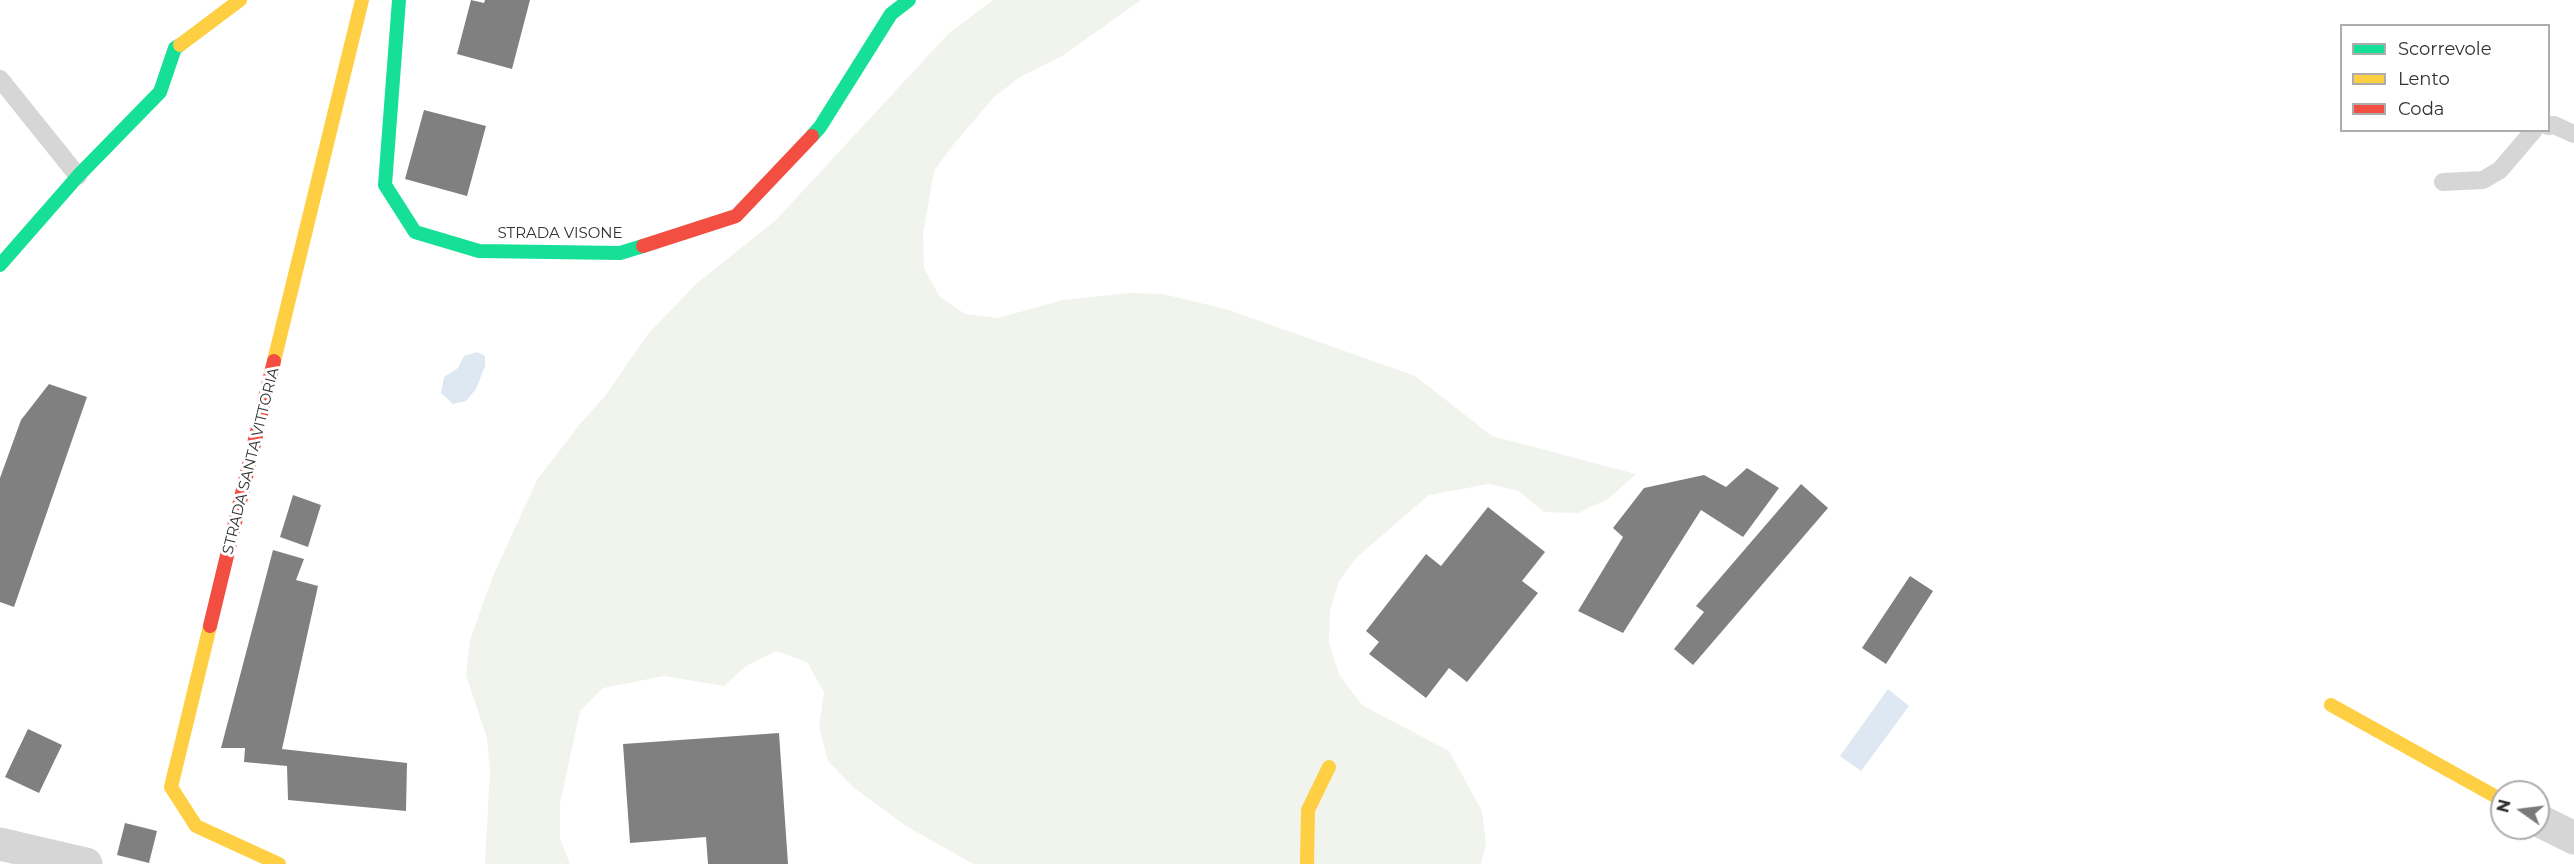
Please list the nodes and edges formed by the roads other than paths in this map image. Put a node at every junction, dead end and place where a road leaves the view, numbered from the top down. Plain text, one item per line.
1 (240, 0) edge
2 (362, 0) edge
3 (399, 0) edge
4 (895, 5) edge
5 (0, 80) edge
6 (2550, 126) edge
7 (2532, 132) edge
8 (2574, 134) edge
9 (78, 177) junction
10 (2444, 182) dead end
11 (0, 265) edge
12 (2331, 705) dead end
13 (1329, 768) dead end
14 (2490, 793) edge
15 (2550, 826) edge
16 (2574, 838) edge
17 (0, 844) edge
18 (86, 864) edge
19 (279, 864) edge
20 (1307, 864) edge

1 - 9 street
2 - 19 street, STRADA SANTA VITTORIA
3 - 4 street, STRADA VISONE
5 - 9 lane
6 - 8 lane
7 - 10 lane
9 - 11 street
12 - 14 street
13 - 20 street
15 - 16 street
17 - 18 street

